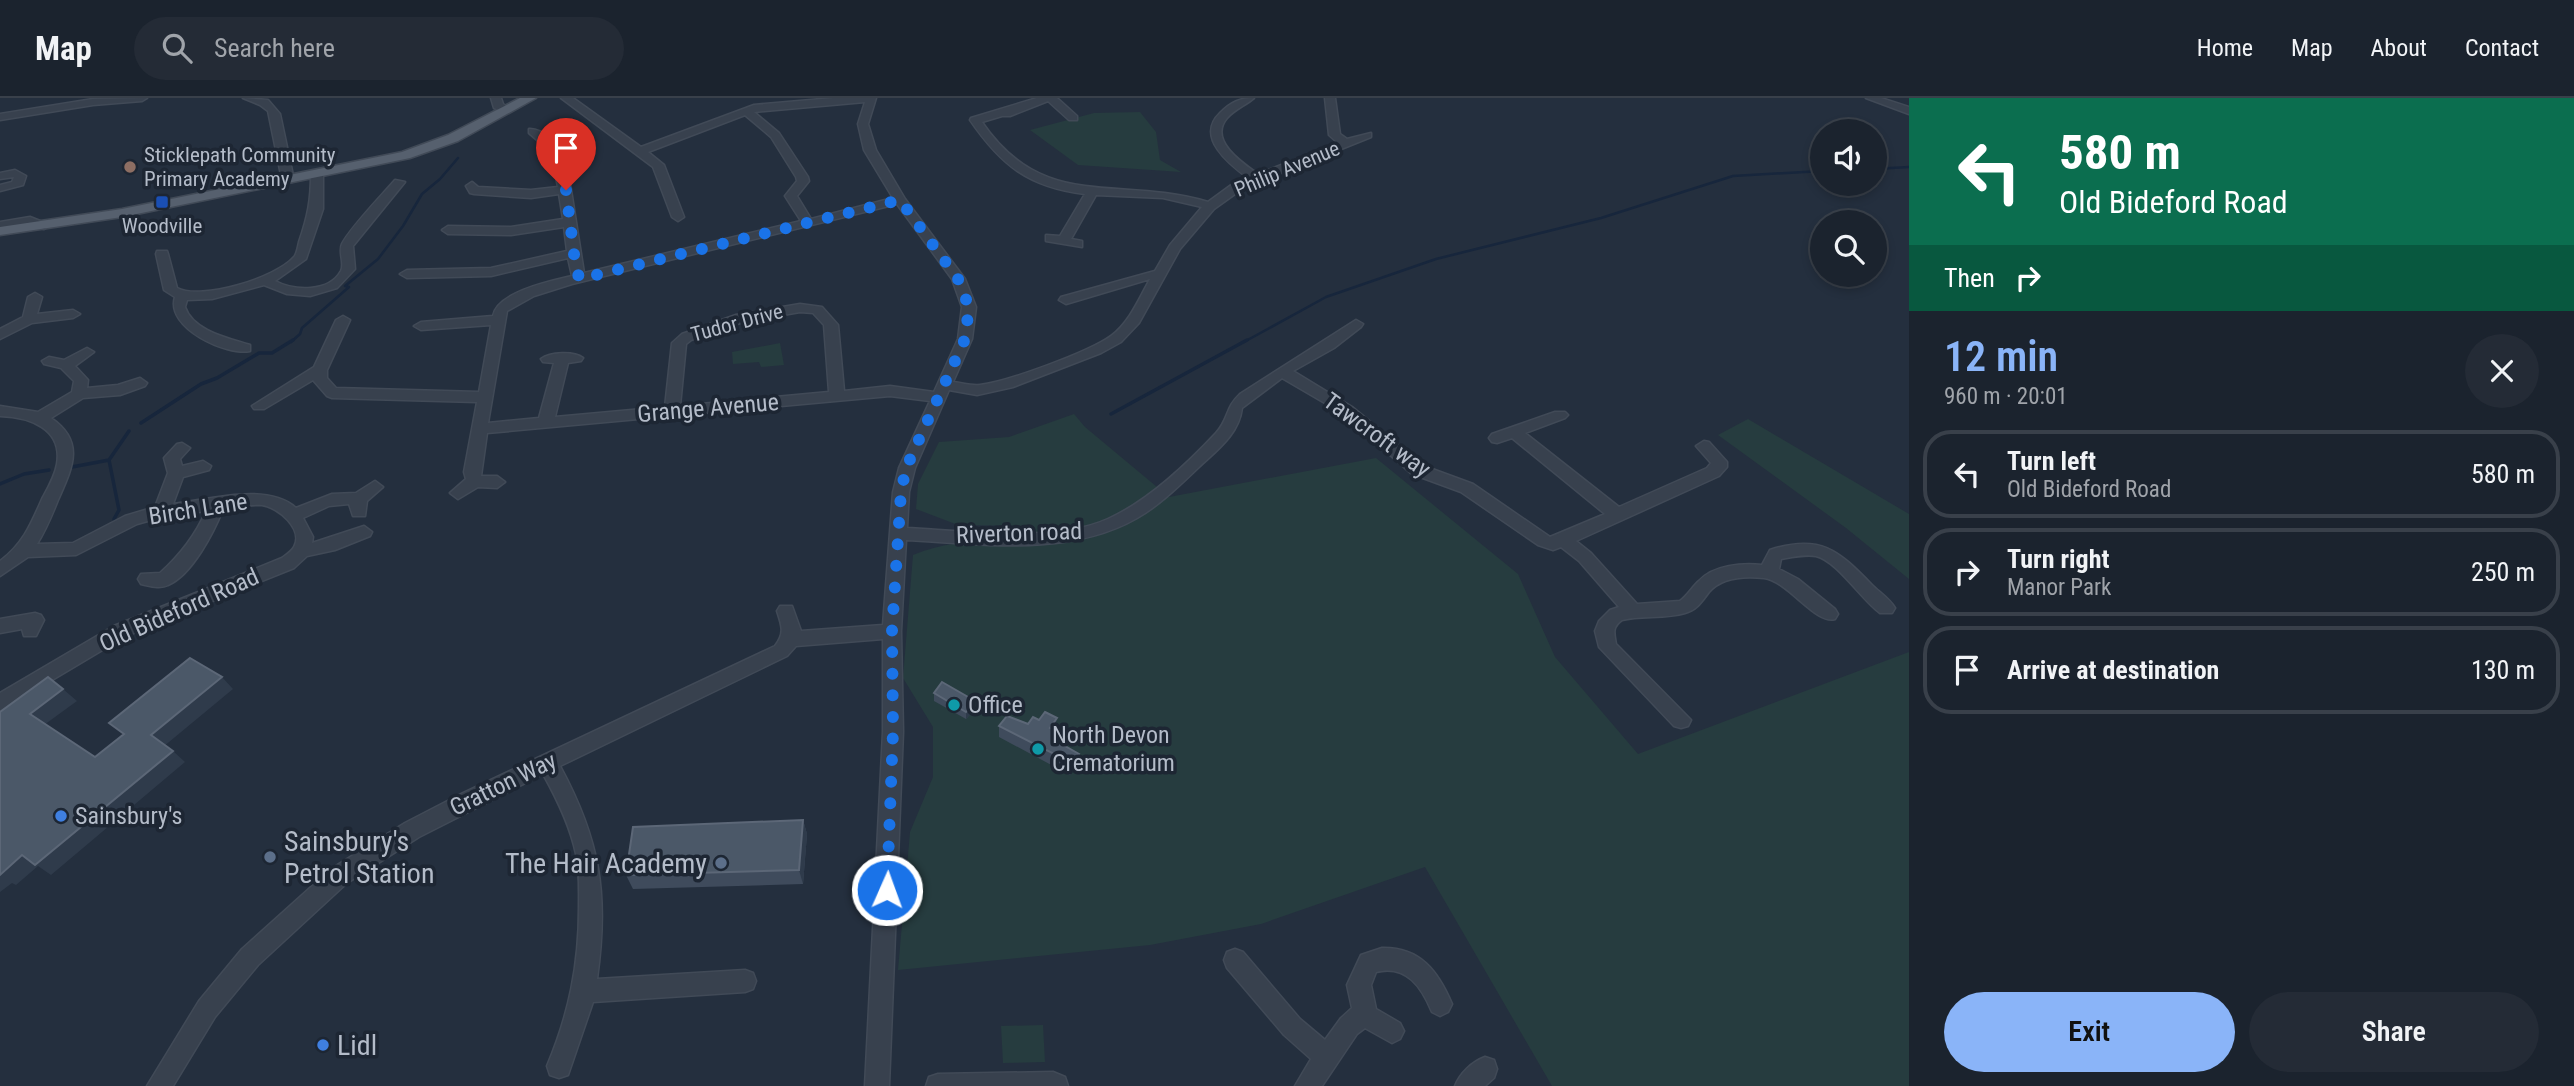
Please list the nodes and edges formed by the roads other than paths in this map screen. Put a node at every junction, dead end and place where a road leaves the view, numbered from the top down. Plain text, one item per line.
1 (142, 98) edge
2 (248, 98) edge
3 (530, 98) edge
4 (566, 98) edge
5 (871, 98) edge
6 (1049, 98) edge
7 (1249, 98) edge
8 (1330, 98) edge
9 (1871, 98) edge
10 (114, 99) edge
11 (265, 99) edge
12 (501, 104) edge
13 (1016, 108) junction
14 (746, 111) junction
15 (1909, 111) edge
16 (0, 117) edge
17 (1073, 118) dead end
18 (987, 134) junction
19 (532, 135) dead end
20 (1367, 135) dead end
21 (1346, 144) junction
22 (639, 152) junction
23 (317, 173) junction
24 (1258, 179) junction
25 (288, 180) junction
26 (1, 182) edge
27 (400, 185) dead end
28 (16, 190) dead end
29 (471, 190) dead end
30 (566, 190) junction
31 (1091, 193) junction
32 (900, 200) junction
33 (1210, 206) junction
34 (678, 218) dead end
35 (570, 222) junction
36 (808, 223) junction
37 (44, 225) junction
38 (0, 226) edge
39 (445, 230) dead end
40 (0, 231) edge
41 (1078, 244) dead end
42 (573, 253) junction
43 (162, 254) dead end
44 (407, 274) dead end
45 (1160, 275) junction
46 (580, 279) junction
47 (266, 281) junction
48 (35, 296) dead end
49 (182, 296) junction
50 (1066, 300) dead end
51 (78, 314) dead end
52 (29, 319) junction
53 (344, 320) dead end
54 (499, 320) junction
55 (1356, 324) dead end
56 (421, 326) dead end
57 (0, 335) edge
58 (241, 342) dead end
59 (87, 352) dead end
60 (562, 358) dead end
61 (48, 361) dead end
62 (66, 365) junction
63 (320, 370) junction
64 (1282, 372) junction
65 (140, 383) dead end
66 (941, 391) junction
67 (285, 392) junction
68 (332, 393) junction
69 (79, 394) junction
70 (837, 395) junction
71 (485, 397) junction
72 (259, 406) dead end
73 (0, 411) edge
74 (672, 412) junction
75 (1560, 415) dead end
76 (40, 418) junction
77 (546, 422) junction
78 (479, 429) junction
79 (1514, 432) junction
80 (1497, 438) dead end
81 (1704, 446) dead end
82 (182, 448) dead end
83 (203, 466) dead end
84 (176, 473) junction
85 (475, 481) junction
86 (497, 482) dead end
87 (375, 487) dead end
88 (458, 493) dead end
89 (217, 504) junction
90 (162, 510) junction
91 (1618, 515) junction
92 (293, 516) junction
93 (364, 532) dead end
94 (898, 534) junction
95 (1563, 540) junction
96 (24, 551) junction
97 (302, 551) junction
98 (0, 570) edge
99 (1770, 572) junction
100 (162, 583) dead end
101 (1886, 608) dead end
102 (1632, 610) junction
103 (786, 611) dead end
104 (1829, 614) dead end
105 (36, 619) dead end
106 (0, 626) edge
107 (892, 631) junction
108 (791, 639) junction
109 (0, 703) edge
110 (1681, 720) dead end
111 (547, 762) junction
112 (1235, 960) dead end
113 (745, 981) dead end
114 (586, 991) junction
115 (1440, 1004) dead end
116 (1364, 1015) junction
117 (1392, 1031) dead end
118 (1327, 1057) junction
119 (559, 1066) dead end
120 (1485, 1069) dead end
121 (159, 1086) edge
122 (877, 1086) edge
123 (938, 1086) edge
124 (1056, 1086) edge
125 (1307, 1086) edge
126 (1467, 1086) edge

1 - 10 street
2 - 11 street
3 - 12 main road
4 - 22 street
5 - 14 street
5 - 32 street
6 - 13 street
6 - 17 street
7 - 24 street
8 - 21 street
9 - 15 street
10 - 16 street
11 - 25 street
12 - 23 main road
13 - 18 street
13 - 18 street
14 - 22 street
14 - 36 street
18 - 31 street
19 - 30 street
20 - 21 street, Philip Avenue
21 - 24 street, Philip Avenue
22 - 34 street
23 - 25 main road
23 - 47 street
24 - 33 street, Philip Avenue
25 - 37 main road
26 - 28 street
27 - 47 street
29 - 30 street
30 - 35 street
31 - 33 street
31 - 41 street
32 - 36 street
32 - 66 street
33 - 45 street, Philip Avenue
35 - 39 street
35 - 42 street
36 - 46 street
37 - 38 street
37 - 40 main road
42 - 44 street
42 - 46 street
43 - 49 street
45 - 50 street
45 - 66 street, Philip Avenue
46 - 54 street
47 - 49 street
48 - 52 street
49 - 58 street
51 - 52 street
52 - 57 street
53 - 63 street
54 - 56 street
54 - 71 street
55 - 64 street, Riverton road
59 - 62 street
60 - 77 street
61 - 62 street
62 - 69 street
63 - 67 street
63 - 68 street
64 - 94 street, Riverton road
64 - 95 street, Tawcroft way
65 - 69 street
66 - 70 street, Grange Avenue
66 - 94 street
67 - 68 street
67 - 72 street
68 - 71 street
69 - 76 street
70 - 74 street, Grange Avenue
70 - 74 street, Tudor Drive
71 - 78 street
73 - 76 street
74 - 77 street, Grange Avenue
75 - 79 street
76 - 96 street
77 - 78 street, Grange Avenue
78 - 85 street
79 - 80 street
79 - 91 street
81 - 91 street
82 - 84 street
83 - 84 street
84 - 90 street
85 - 86 street
85 - 88 street
87 - 92 street
89 - 90 street, Birch Lane
89 - 92 street, Birch Lane
89 - 100 street
90 - 96 street, Birch Lane
91 - 95 street
92 - 97 street
93 - 97 street, Old Bideford Road
94 - 107 street
95 - 102 street
96 - 98 street
97 - 109 street, Old Bideford Road
99 - 101 street
99 - 102 street
99 - 104 street
102 - 110 street
103 - 108 street
105 - 106 street
107 - 108 street
107 - 122 street
108 - 111 street, Gratton Way
111 - 114 street
111 - 121 street, Gratton Way
112 - 118 street
113 - 114 street
114 - 119 street
115 - 116 street
116 - 117 street
116 - 118 street
118 - 125 street
120 - 126 street
123 - 124 street

